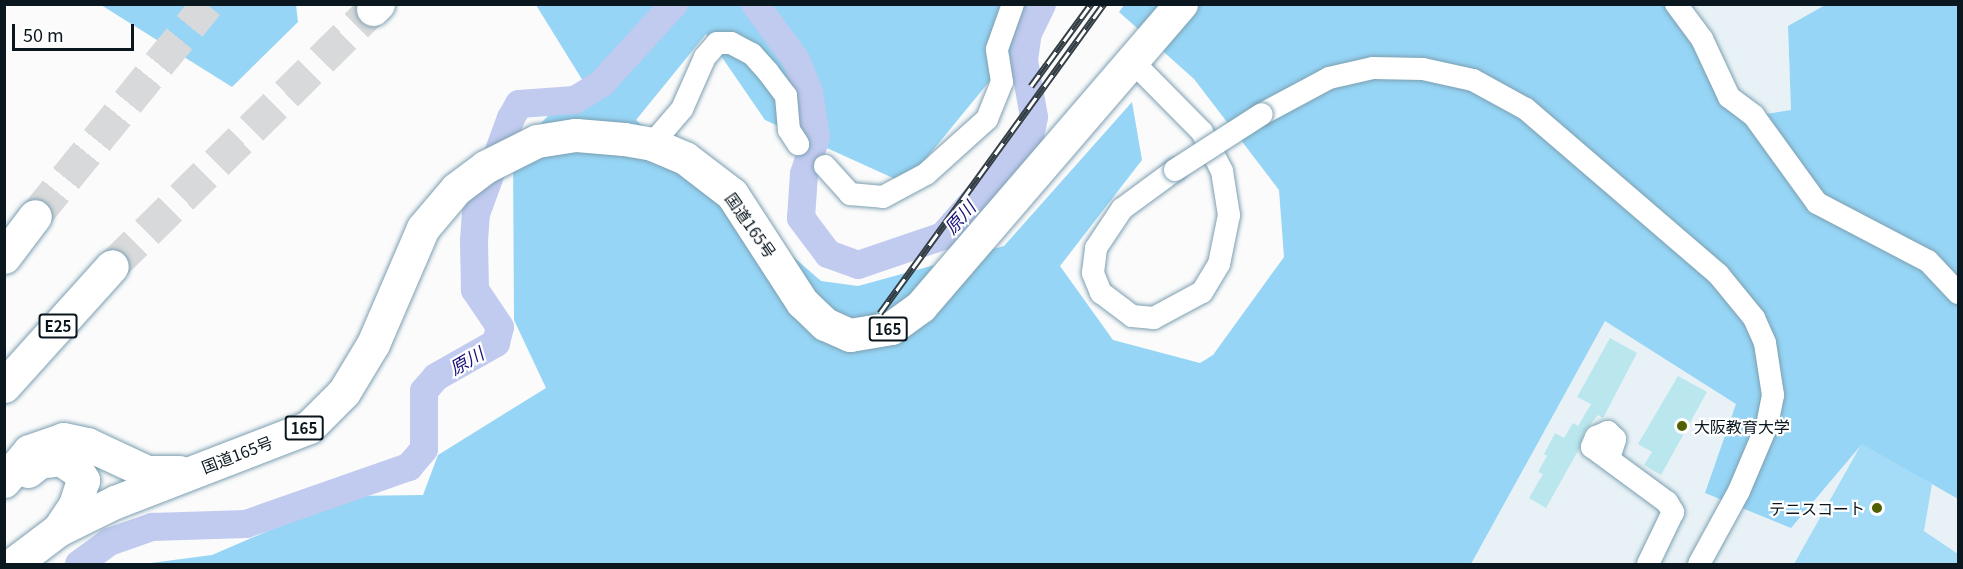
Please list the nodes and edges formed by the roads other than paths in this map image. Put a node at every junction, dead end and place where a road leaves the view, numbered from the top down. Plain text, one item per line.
1 (1013, 4) edge
2 (1181, 4) edge
3 (1676, 4) edge
4 (1134, 63) junction
5 (652, 144) junction
6 (798, 144) dead end
7 (825, 166) dead end
8 (35, 216) tunnel mouth
9 (4, 257) edge
10 (112, 266) tunnel mouth
11 (1959, 293) edge
12 (4, 386) edge
13 (110, 458) junction
14 (1609, 458) dead end
15 (190, 472) junction
16 (83, 480) junction
17 (4, 482) edge
18 (4, 500) edge
19 (115, 502) junction
20 (58, 530) junction
21 (13, 564) edge
22 (1648, 564) edge
23 (1699, 564) edge

1 - 7 street
2 - 4 highway, 国道165号 / 165
3 - 11 street
4 - 5 highway, 国道165号 / 165
4 - 23 street, bridge
5 - 6 street
5 - 15 highway, 国道165号 / 165
8 - 9 highway
10 - 12 highway, E25
13 - 15 highway
13 - 17 highway
13 - 19 highway
14 - 22 street
15 - 19 highway, 国道165号 / 165
16 - 18 highway
16 - 19 highway
16 - 20 highway
19 - 20 highway, 国道165号 / 165
20 - 21 highway, 国道165号 / 165

